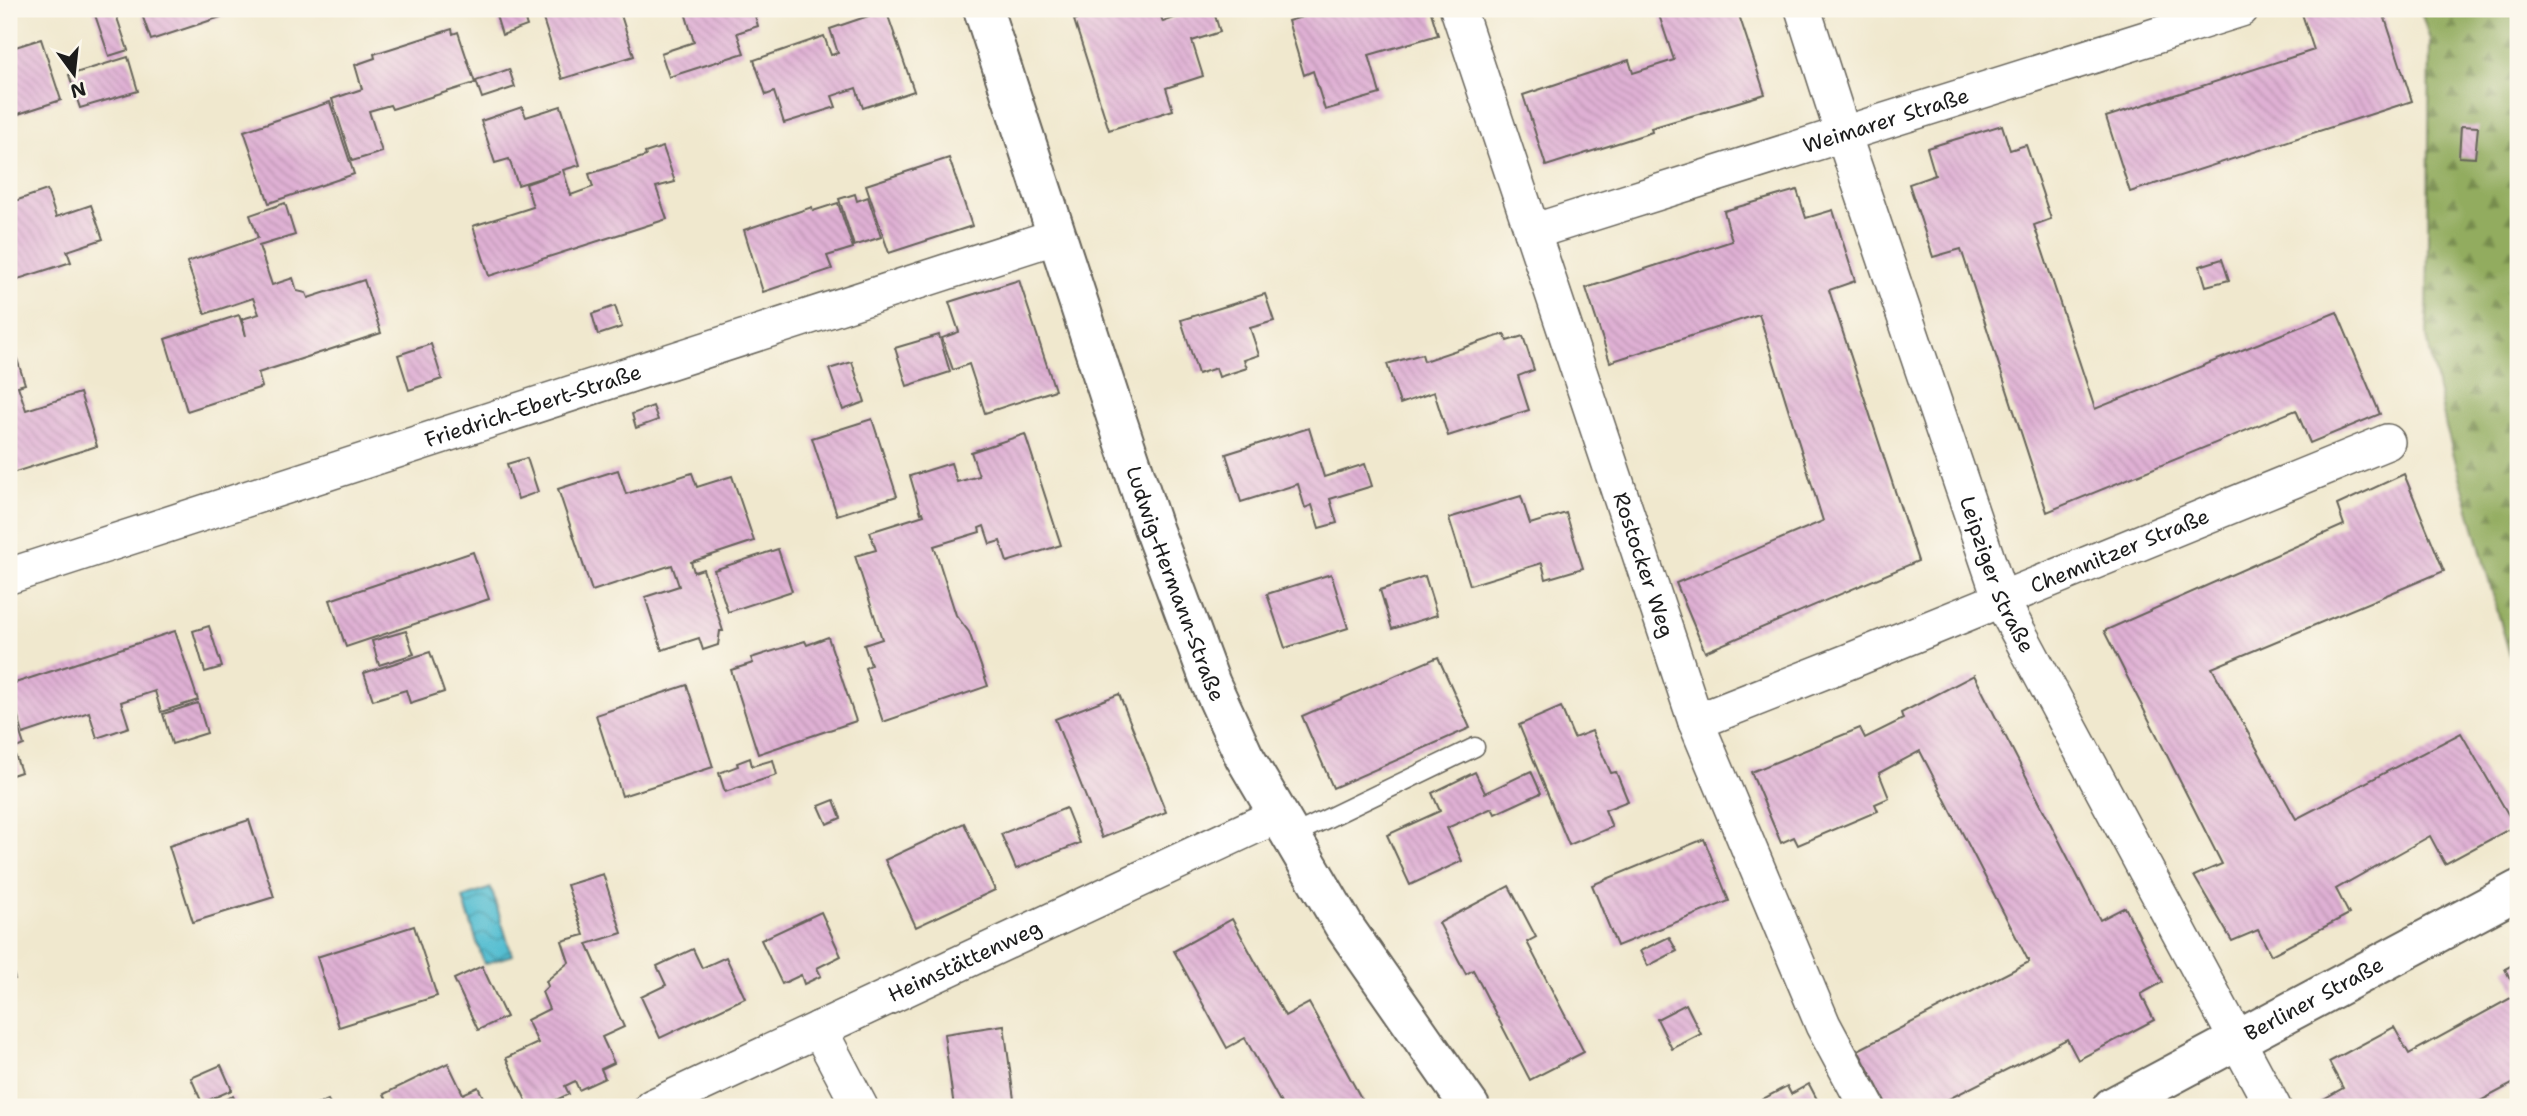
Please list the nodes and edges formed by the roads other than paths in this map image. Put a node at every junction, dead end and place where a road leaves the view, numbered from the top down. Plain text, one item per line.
1 (983, 9) edge
2 (1458, 9) edge
3 (1803, 9) edge
4 (2241, 9) edge
5 (1843, 134) junction
6 (1532, 232) junction
7 (1057, 236) junction
8 (2387, 442) dead end
9 (9, 576) edge
10 (2001, 600) junction
11 (1696, 722) junction
12 (1475, 747) dead end
13 (1285, 826) junction
14 (2518, 890) edge
15 (819, 1029) junction
16 (2236, 1042) junction
17 (652, 1107) edge
18 (860, 1107) edge
19 (1470, 1107) edge
20 (1867, 1107) edge
21 (2112, 1107) edge
22 (2273, 1107) edge

1 - 7 street, Ludwig-Hermann-Straße
2 - 6 street, Rostocker Weg
3 - 5 street, Leipziger Straße
4 - 5 street, Weimarer Straße
5 - 6 street, Weimarer Straße
5 - 10 street, Leipziger Straße
6 - 11 street, Rostocker Weg
7 - 9 street, Friedrich-Ebert-Straße
7 - 13 street, Ludwig-Hermann-Straße
8 - 10 street, Chemnitzer Straße
10 - 11 street, Chemnitzer Straße
10 - 16 street, Leipziger Straße
11 - 20 street, Rostocker Weg
12 - 13 lane
13 - 15 street, Heimstättenweg
13 - 19 street, Ludwig-Hermann-Straße
14 - 16 street, Berliner Straße
15 - 17 street, Heimstättenweg
15 - 18 street
16 - 21 street, Berliner Straße
16 - 22 street, Leipziger Straße

